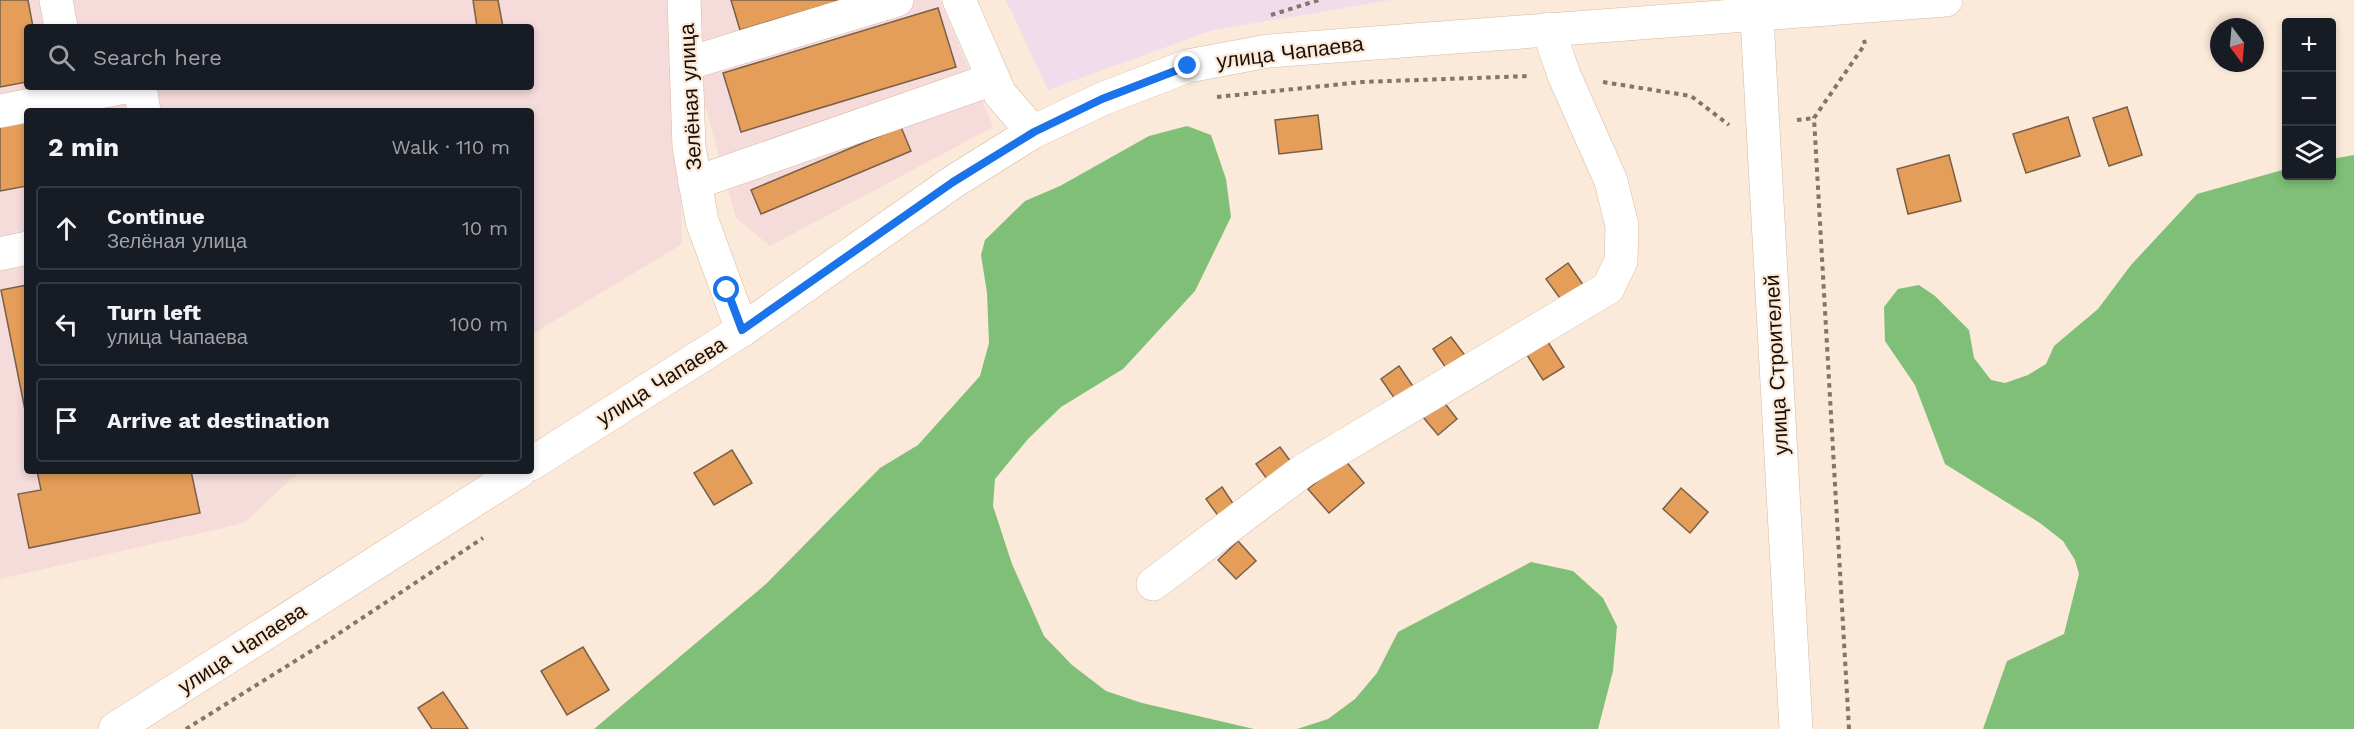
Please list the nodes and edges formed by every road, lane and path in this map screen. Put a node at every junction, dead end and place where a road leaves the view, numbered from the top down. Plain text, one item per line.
1 (56, 0) edge
2 (684, 0) edge
3 (897, 0) edge
4 (959, 0) edge
5 (1946, 0) edge
6 (1756, 6) edge
7 (1861, 6) junction
8 (60, 24) edge
9 (1548, 29) junction
10 (686, 64) junction
11 (1564, 75) junction
12 (993, 79) junction
13 (95, 90) edge
14 (140, 90) edge
15 (75, 92) edge
16 (1212, 98) dead end
17 (144, 108) edge
18 (0, 111) edge
19 (1729, 125) dead end
20 (1034, 132) junction
21 (695, 183) junction
22 (24, 249) edge
23 (0, 254) edge
24 (742, 330) junction
25 (534, 462) edge
26 (515, 474) edge
27 (490, 533) dead end
28 (1153, 584) dead end
29 (115, 729) edge
30 (186, 729) edge
31 (1796, 729) edge
32 (1849, 729) edge

1 - 8 street
2 - 10 street, Зелёная улица
3 - 10 street
4 - 12 street
5 - 7 street, улица Чапаева
6 - 7 street, улица Чапаева
6 - 9 street, улица Чапаева
6 - 31 street, улица Строителей
7 - 32 path
9 - 11 street
9 - 20 street, улица Чапаева
10 - 21 street, Зелёная улица
11 - 16 path
11 - 19 path
11 - 28 street
12 - 20 street
12 - 21 street
13 - 15 street
14 - 17 street
15 - 18 street
20 - 24 street, улица Чапаева
21 - 24 street, Зелёная улица
22 - 23 street
24 - 25 street, улица Чапаева
26 - 29 street, улица Чапаева
27 - 30 path

